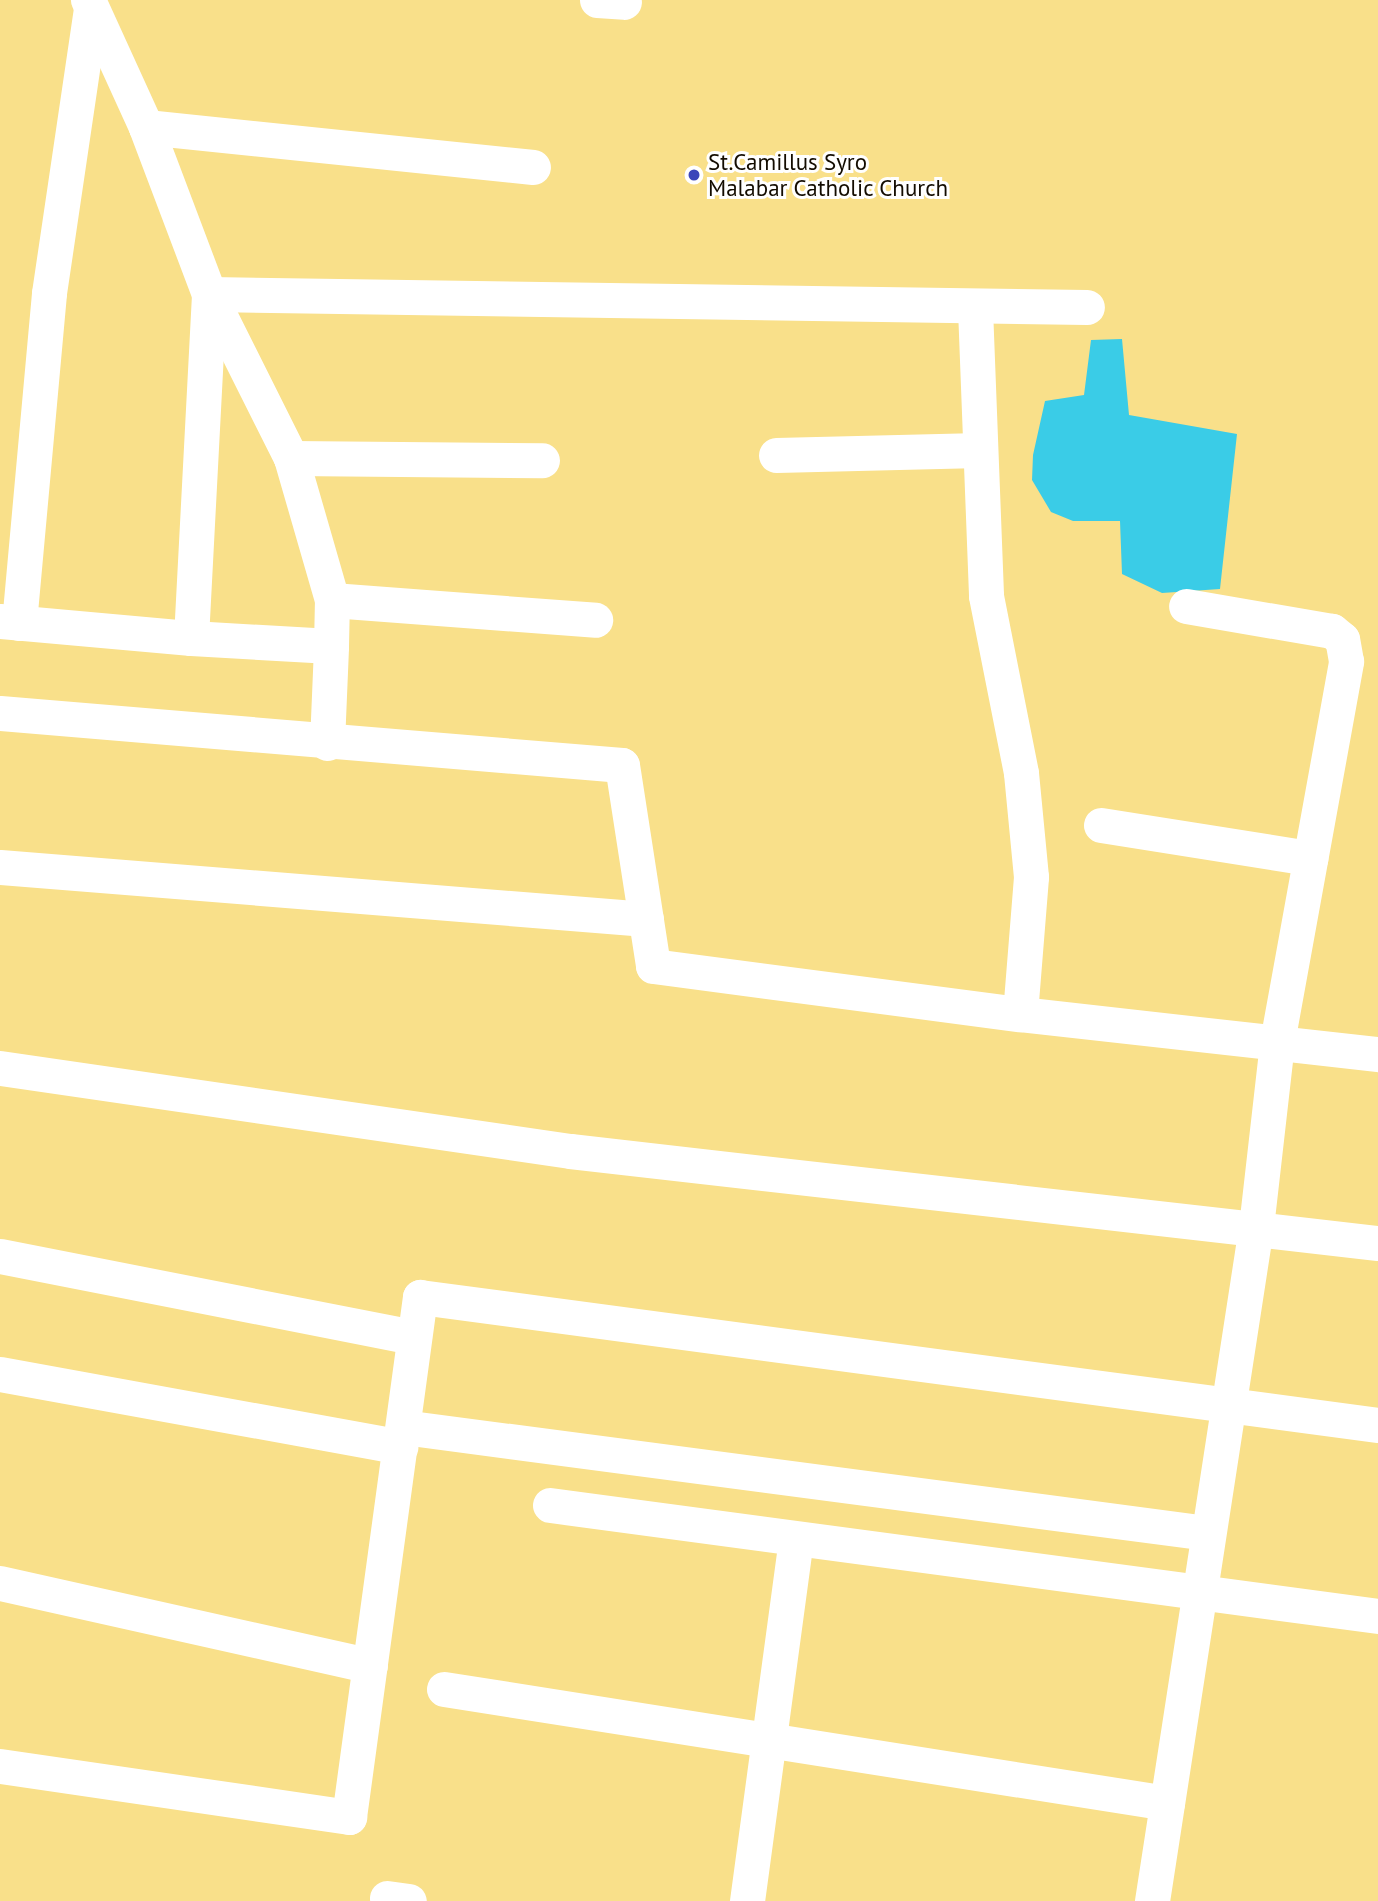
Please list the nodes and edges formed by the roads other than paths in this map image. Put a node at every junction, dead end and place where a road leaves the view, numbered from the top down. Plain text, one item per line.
1 (89, 4) edge
2 (146, 127) junction
3 (533, 167) dead end
4 (209, 294) junction
5 (1087, 307) dead end
6 (975, 308) junction
7 (980, 450) junction
8 (776, 455) dead end
9 (291, 458) junction
10 (542, 460) dead end
11 (332, 600) junction
12 (1186, 606) dead end
13 (595, 620) dead end
14 (9, 622) edge
15 (191, 638) junction
16 (331, 646) junction
17 (0, 713) edge
18 (327, 743) junction
19 (1101, 825) dead end
20 (1310, 858) junction
21 (0, 867) edge
22 (646, 919) junction
23 (1020, 1014) junction
24 (1276, 1042) junction
25 (1378, 1054) edge
26 (0, 1068) edge
27 (1256, 1227) junction
28 (1378, 1243) edge
29 (0, 1256) edge
30 (414, 1337) junction
31 (0, 1374) edge
32 (1228, 1404) junction
33 (1378, 1425) edge
34 (402, 1437) junction
35 (550, 1505) dead end
36 (1207, 1533) junction
37 (796, 1540) junction
38 (0, 1583) edge
39 (1198, 1593) junction
40 (1378, 1616) edge
41 (370, 1666) junction
42 (444, 1689) dead end
43 (768, 1740) junction
44 (0, 1766) edge
45 (1167, 1803) junction
46 (747, 1901) edge
47 (1152, 1901) edge

1 - 2 street
1 - 14 street
2 - 3 street
2 - 4 street
4 - 6 street
4 - 9 street
4 - 15 street
5 - 6 street
6 - 7 street
7 - 8 street
7 - 23 street
9 - 10 street
9 - 11 street
11 - 13 street
11 - 16 street
12 - 20 street
14 - 15 street
15 - 16 street
16 - 18 street
17 - 18 street
18 - 22 street
19 - 20 street
20 - 24 street
21 - 22 street
22 - 23 street
23 - 24 street
24 - 25 street
24 - 27 street
26 - 27 street
27 - 28 street
27 - 32 street
29 - 30 street
30 - 32 street
30 - 34 street
31 - 34 street
32 - 33 street
32 - 36 street
34 - 36 street
34 - 41 street
35 - 37 street
36 - 39 street
37 - 39 street
37 - 43 street
38 - 41 street
39 - 40 street
39 - 45 street
41 - 44 street
42 - 43 street
43 - 45 street
43 - 46 street
45 - 47 street

